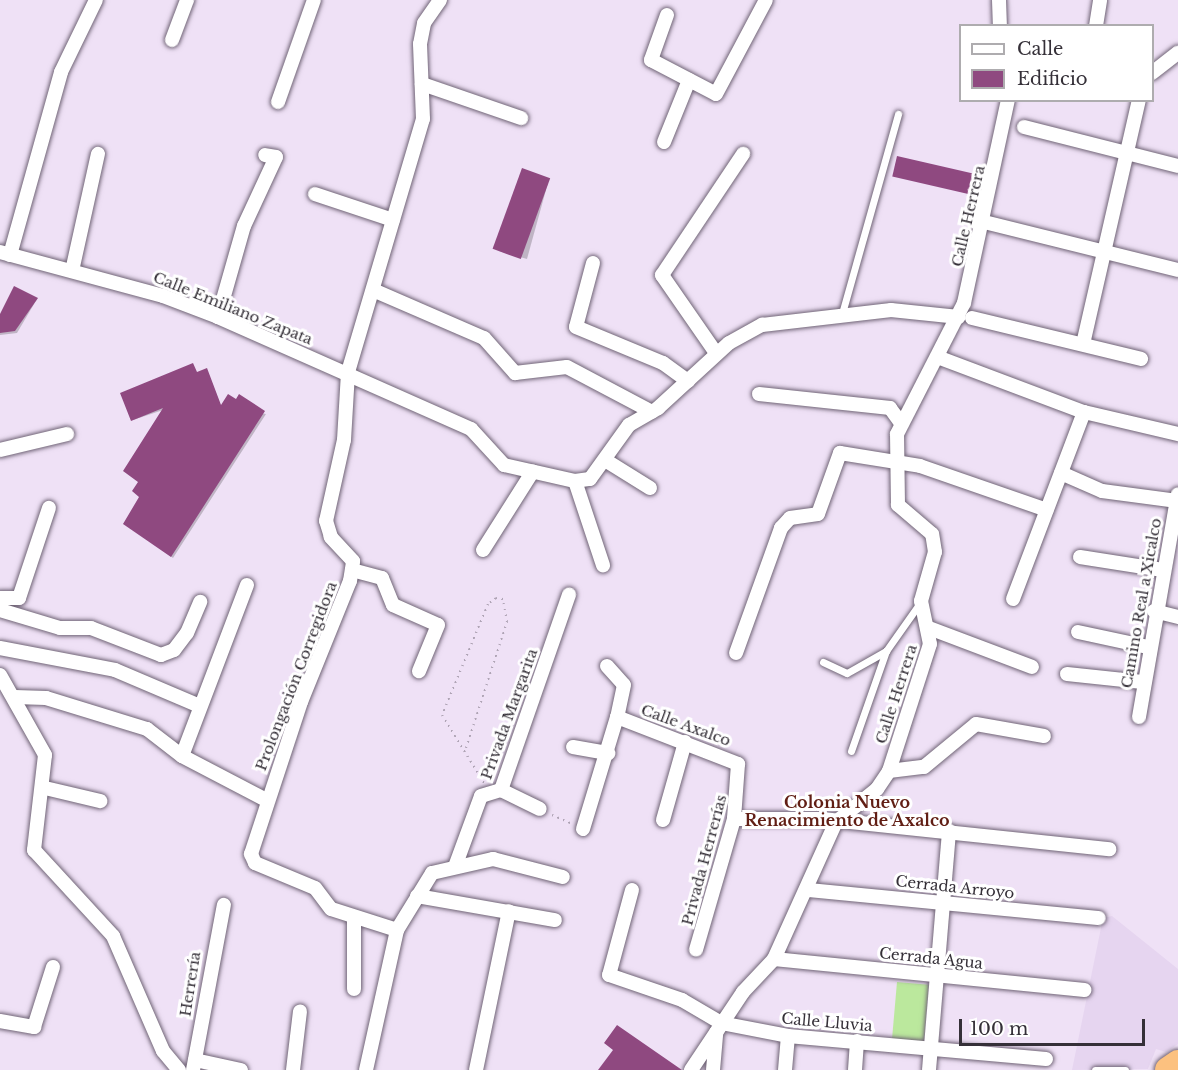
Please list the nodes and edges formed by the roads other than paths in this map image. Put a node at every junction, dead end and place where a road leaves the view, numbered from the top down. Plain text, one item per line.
1 (96, 0) edge
2 (187, 0) edge
3 (314, 0) edge
4 (440, 0) edge
5 (766, 0) edge
6 (999, 0) edge
7 (1100, 0) edge
8 (667, 15) dead end
9 (1000, 24) edge
10 (1096, 24) edge
11 (172, 40) dead end
12 (1178, 53) edge
13 (1154, 71) edge
14 (689, 80) junction
15 (422, 84) junction
16 (278, 102) dead end
17 (1008, 102) edge
18 (1139, 102) edge
19 (898, 114) dead end
20 (521, 118) dead end
21 (1024, 127) dead end
22 (664, 142) dead end
23 (98, 154) dead end
24 (743, 154) dead end
25 (1129, 154) junction
26 (265, 156) dead end
27 (1178, 166) edge
28 (315, 194) dead end
29 (393, 220) junction
30 (984, 222) junction
31 (1106, 252) junction
32 (5, 253) edge
33 (593, 263) dead end
34 (1178, 270) edge
35 (72, 271) junction
36 (373, 290) junction
37 (218, 317) junction
38 (841, 317) junction
39 (965, 318) junction
40 (1083, 344) junction
41 (716, 354) junction
42 (940, 358) junction
43 (1141, 359) dead end
44 (348, 372) junction
45 (688, 381) junction
46 (759, 394) dead end
47 (652, 412) junction
48 (1084, 412) junction
49 (901, 423) junction
50 (67, 434) dead end
51 (1178, 434) edge
52 (0, 450) edge
53 (894, 459) junction
54 (604, 460) junction
55 (532, 471) junction
56 (1061, 473) junction
57 (574, 480) junction
58 (650, 488) dead end
59 (1177, 498) edge
60 (49, 508) dead end
61 (1047, 510) junction
62 (483, 550) dead end
63 (1080, 557) dead end
64 (603, 566) dead end
65 (352, 570) junction
66 (1163, 570) junction
67 (247, 585) dead end
68 (569, 595) dead end
69 (0, 598) edge
70 (1013, 599) dead end
71 (921, 601) junction
72 (200, 602) dead end
73 (0, 610) edge
74 (1154, 612) junction
75 (1178, 617) edge
76 (930, 628) junction
77 (1078, 632) dead end
78 (1148, 647) junction
79 (0, 648) edge
80 (886, 651) junction
81 (736, 653) dead end
82 (823, 662) dead end
83 (607, 666) dead end
84 (1032, 667) dead end
85 (419, 670) dead end
86 (1067, 674) dead end
87 (0, 675) edge
88 (1143, 682) junction
89 (15, 697) junction
90 (200, 706) junction
91 (617, 717) junction
92 (1138, 717) dead end
93 (1044, 736) dead end
94 (685, 742) junction
95 (573, 747) dead end
96 (851, 751) dead end
97 (608, 753) junction
98 (182, 756) junction
99 (889, 771) junction
100 (741, 778) joint
101 (45, 788) junction
102 (494, 790) junction
103 (266, 800) junction
104 (100, 801) dead end
105 (540, 809) road end
106 (735, 819) junction
107 (663, 820) dead end
108 (836, 822) junction
109 (582, 829) road end
110 (949, 831) junction
111 (1109, 849) dead end
112 (456, 864) junction
113 (564, 877) dead end
114 (632, 890) dead end
115 (808, 890) junction
116 (417, 896) junction
117 (943, 902) junction
118 (224, 905) dead end
119 (509, 911) junction
120 (354, 918) junction
121 (1099, 918) dead end
122 (555, 920) dead end
123 (397, 930) junction
124 (696, 950) dead end
125 (774, 959) junction
126 (53, 967) dead end
127 (937, 975) junction
128 (354, 989) dead end
129 (1084, 990) dead end
130 (300, 1011) dead end
131 (0, 1021) edge
132 (719, 1027) junction
133 (788, 1036) junction
134 (857, 1041) junction
135 (932, 1046) junction
136 (1046, 1059) dead end
137 (1178, 1063) edge
138 (194, 1065) edge
139 (179, 1070) edge
140 (241, 1070) edge
141 (293, 1070) edge
142 (366, 1070) edge
143 (476, 1070) edge
144 (691, 1070) edge
145 (713, 1070) edge
146 (785, 1070) edge
147 (855, 1070) edge
148 (929, 1070) edge
149 (1095, 1070) edge
150 (1125, 1070) edge
151 (1168, 1070) edge

1 - 32 street
2 - 11 street
3 - 16 street
4 - 15 street, Prolongación Corregidora
5 - 14 street
6 - 9 street
7 - 10 street
8 - 14 street
12 - 13 street
14 - 22 street
15 - 20 street
15 - 29 street, Prolongación Corregidora
17 - 30 street, Calle Herrera
18 - 25 street
19 - 38 lane
21 - 25 street
23 - 35 street
24 - 41 street
25 - 27 street
25 - 31 street
26 - 37 street
28 - 29 street
29 - 36 street, Prolongación Corregidora
30 - 31 street
30 - 39 street, Calle Herrera
31 - 34 street
31 - 40 street
32 - 35 street, Calle Emiliano Zapata
33 - 45 street
35 - 37 street, Calle Emiliano Zapata
36 - 44 street, Prolongación Corregidora
36 - 47 street
37 - 44 street, Calle Emiliano Zapata
38 - 39 street
38 - 41 street
39 - 40 street
39 - 42 street, Calle Herrera
40 - 43 street
41 - 45 street
42 - 48 street
42 - 49 street, Calle Herrera
44 - 55 street, Calle Emiliano Zapata
44 - 65 street, Prolongación Corregidora
45 - 47 street
46 - 49 street
47 - 54 street
48 - 51 street
48 - 56 street
49 - 53 street, Calle Herrera
50 - 52 street
53 - 61 street
53 - 71 street, Calle Herrera
53 - 81 street
54 - 57 street
54 - 58 street
55 - 57 street
55 - 62 street
56 - 59 street
56 - 61 street
57 - 64 street
59 - 66 street, Camino Real a Xicalco
60 - 69 street
61 - 70 street
63 - 66 street
65 - 85 street
65 - 103 street, Prolongación Corregidora
66 - 74 street, Camino Real a Xicalco
67 - 90 street
68 - 102 street, Privada Margarita
71 - 76 street, Calle Herrera
71 - 80 lane
72 - 73 street
74 - 75 street
74 - 78 street, Camino Real a Xicalco
76 - 84 street
76 - 99 street, Calle Herrera
77 - 78 street
78 - 88 street, Camino Real a Xicalco
79 - 90 street
80 - 82 lane
80 - 96 lane
83 - 91 street
86 - 88 street
87 - 89 street
88 - 92 street, Camino Real a Xicalco
89 - 98 street
89 - 101 street
90 - 98 street
91 - 94 street, Calle Axalco
91 - 97 street, Calle Axalco
93 - 99 street
94 - 100 street, Calle Axalco
94 - 107 street
95 - 97 street
97 - 109 street, Calle Axalco
98 - 103 street
99 - 108 street, Calle Herrera
100 - 106 street, Privada Herrerías
101 - 104 street
101 - 139 street
102 - 105 street
102 - 112 street, Privada Margarita
103 - 120 street, Prolongación Corregidora
106 - 108 street
106 - 124 street, Privada Herrerías
108 - 110 street
108 - 115 street, Calle Herrera
110 - 111 street
110 - 117 street
112 - 113 street
112 - 116 street
114 - 132 street, Calle Lluvia
115 - 117 street, Cerrada Arroyo
115 - 125 street, Calle Herrera
116 - 119 street
116 - 123 street
117 - 121 street, Cerrada Arroyo
117 - 127 street
118 - 138 street, Herrería
119 - 122 street
119 - 143 street
120 - 123 street, Prolongación Corregidora
120 - 128 street
123 - 142 street
125 - 127 street, Cerrada Agua
125 - 132 street, Calle Herrera
126 - 131 street
127 - 129 street, Cerrada Agua
127 - 135 street
130 - 141 street
132 - 133 street, Calle Lluvia
132 - 144 street, Calle Herrera
132 - 145 street
133 - 134 street, Calle Lluvia
133 - 146 street
134 - 135 street, Calle Lluvia
134 - 147 street
135 - 136 street, Calle Lluvia
135 - 148 street
137 - 151 highway
138 - 140 street
149 - 150 lane

